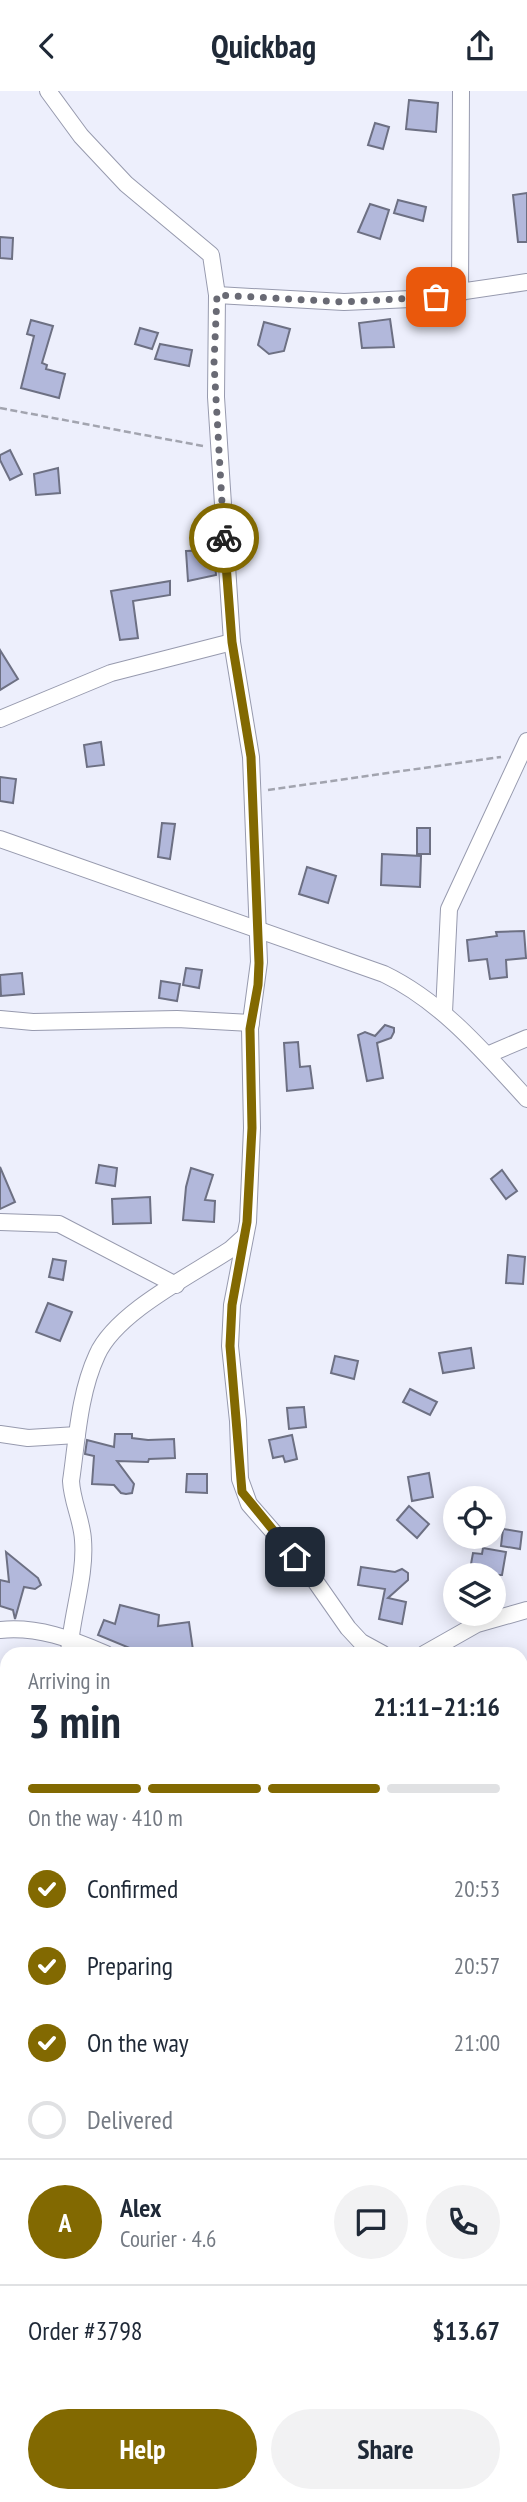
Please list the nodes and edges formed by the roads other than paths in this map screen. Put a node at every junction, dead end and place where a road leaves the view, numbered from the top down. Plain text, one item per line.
1 (48, 91) edge
2 (461, 91) edge
3 (527, 282) edge
4 (460, 294) junction
5 (217, 295) junction
6 (232, 642) junction
7 (0, 719) edge
8 (523, 748) edge
9 (0, 839) edge
10 (257, 927) junction
11 (443, 1013) junction
12 (0, 1019) edge
13 (251, 1023) junction
14 (527, 1038) edge
15 (487, 1055) junction
16 (527, 1099) edge
17 (0, 1222) edge
18 (243, 1238) junction
19 (176, 1285) junction
20 (0, 1434) edge
21 (77, 1435) junction
22 (527, 1610) edge
23 (0, 1630) edge
24 (69, 1646) edge
25 (371, 1647) edge
26 (437, 1647) edge

1 - 5 street
2 - 4 street
3 - 4 street
4 - 5 street
5 - 6 street
6 - 7 street
6 - 10 street
8 - 11 street
9 - 10 street
10 - 11 street
10 - 13 street
11 - 15 street
12 - 13 street
13 - 18 street
14 - 15 street
15 - 16 street
17 - 19 street
18 - 19 street
18 - 25 street
19 - 21 street
20 - 21 street
21 - 24 street
22 - 26 street
23 - 24 street

